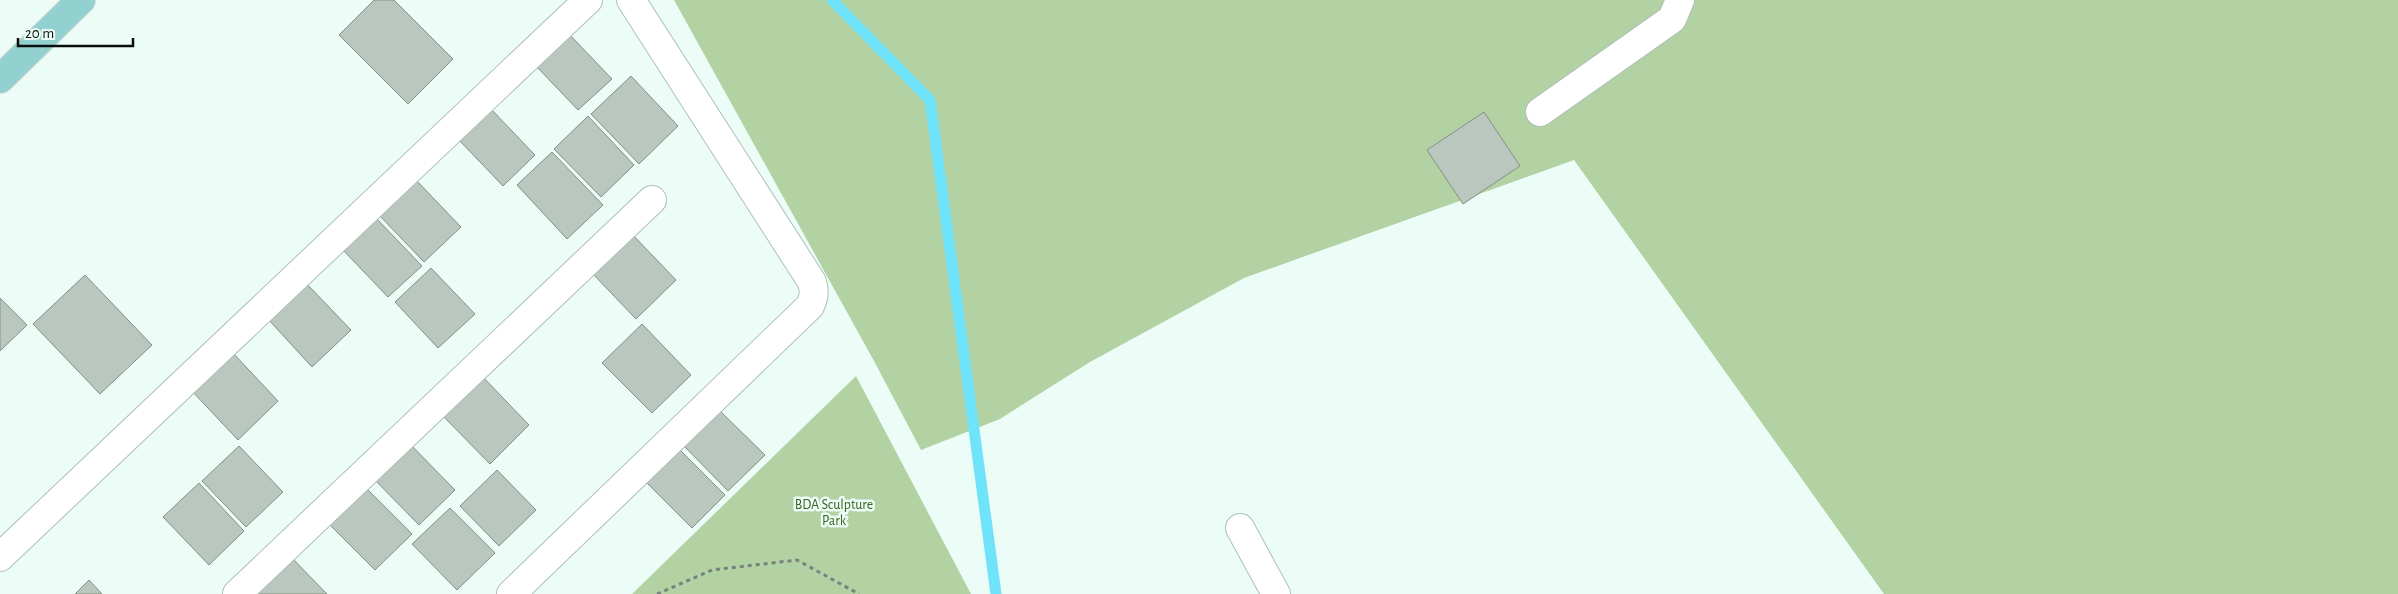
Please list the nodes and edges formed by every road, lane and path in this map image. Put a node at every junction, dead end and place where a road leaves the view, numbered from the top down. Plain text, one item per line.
1 (81, 0) edge
2 (588, 0) edge
3 (631, 0) edge
4 (1680, 0) edge
5 (0, 79) edge
6 (1540, 112) dead end
7 (652, 200) dead end
8 (1240, 528) dead end
9 (0, 557) edge
10 (237, 594) edge
11 (511, 594) edge
12 (657, 594) edge
13 (860, 594) edge
14 (1276, 594) edge

1 - 5 main road
2 - 9 street
3 - 11 street
4 - 6 street
7 - 10 street
8 - 14 street
12 - 13 path

